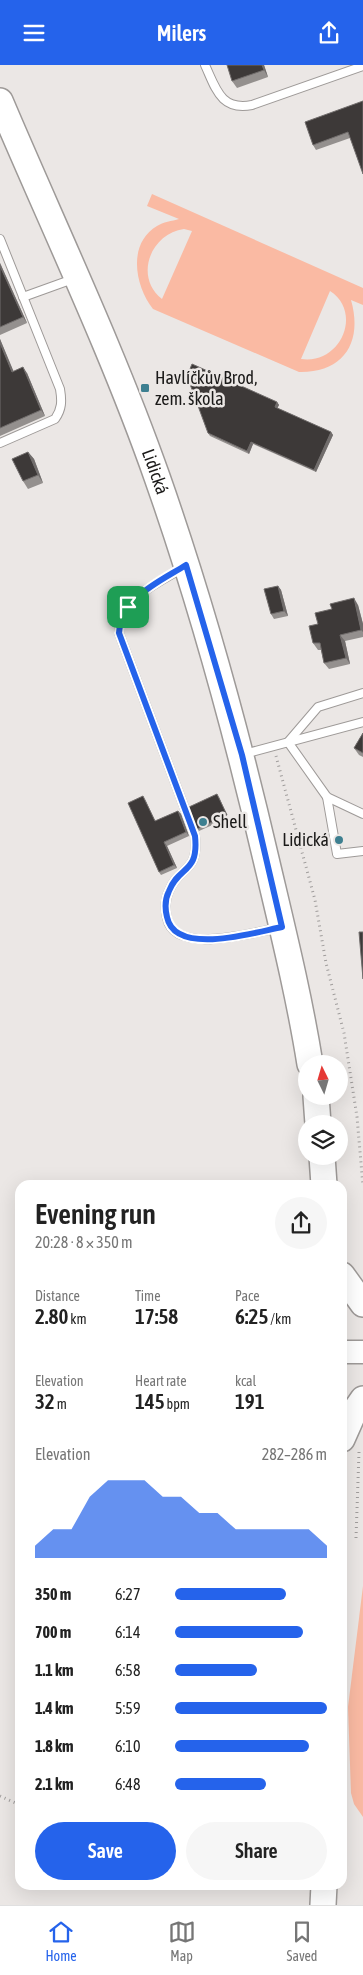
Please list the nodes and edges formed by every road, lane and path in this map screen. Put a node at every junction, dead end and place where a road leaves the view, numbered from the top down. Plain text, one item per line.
1 (205, 65) edge
2 (363, 66) edge
3 (0, 101) edge
4 (0, 239) edge
5 (76, 278) junction
6 (23, 297) junction
7 (0, 443) edge
8 (186, 565) junction
9 (363, 693) edge
10 (363, 722) edge
11 (288, 742) junction
12 (274, 746) junction
13 (242, 755) junction
14 (327, 797) junction
15 (363, 815) edge
16 (363, 851) edge
17 (282, 927) junction
18 (308, 1055) edge
19 (323, 1165) edge
20 (324, 1180) edge
21 (363, 1186) edge
22 (347, 1282) edge
23 (363, 1304) edge
24 (347, 1352) edge
25 (363, 1352) edge
26 (363, 1399) edge
27 (351, 1443) edge
28 (356, 1538) dead end
29 (0, 1796) edge
30 (15, 1803) edge
31 (306, 1890) edge
32 (323, 1893) edge

1 - 2 lane
3 - 5 main road, Lidická
4 - 6 lane
5 - 6 lane
5 - 8 main road, Lidická
6 - 7 lane
8 - 13 main road, Lidická
8 - 17 lane
9 - 11 lane
10 - 11 lane
11 - 12 lane
11 - 14 lane
12 - 13 lane
12 - 21 path
13 - 17 main road, Lidická
14 - 15 lane
14 - 16 lane
17 - 18 main road, Lidická
19 - 20 main road
22 - 23 main road
24 - 25 street
26 - 27 main road
27 - 28 path
29 - 30 path
31 - 32 path

